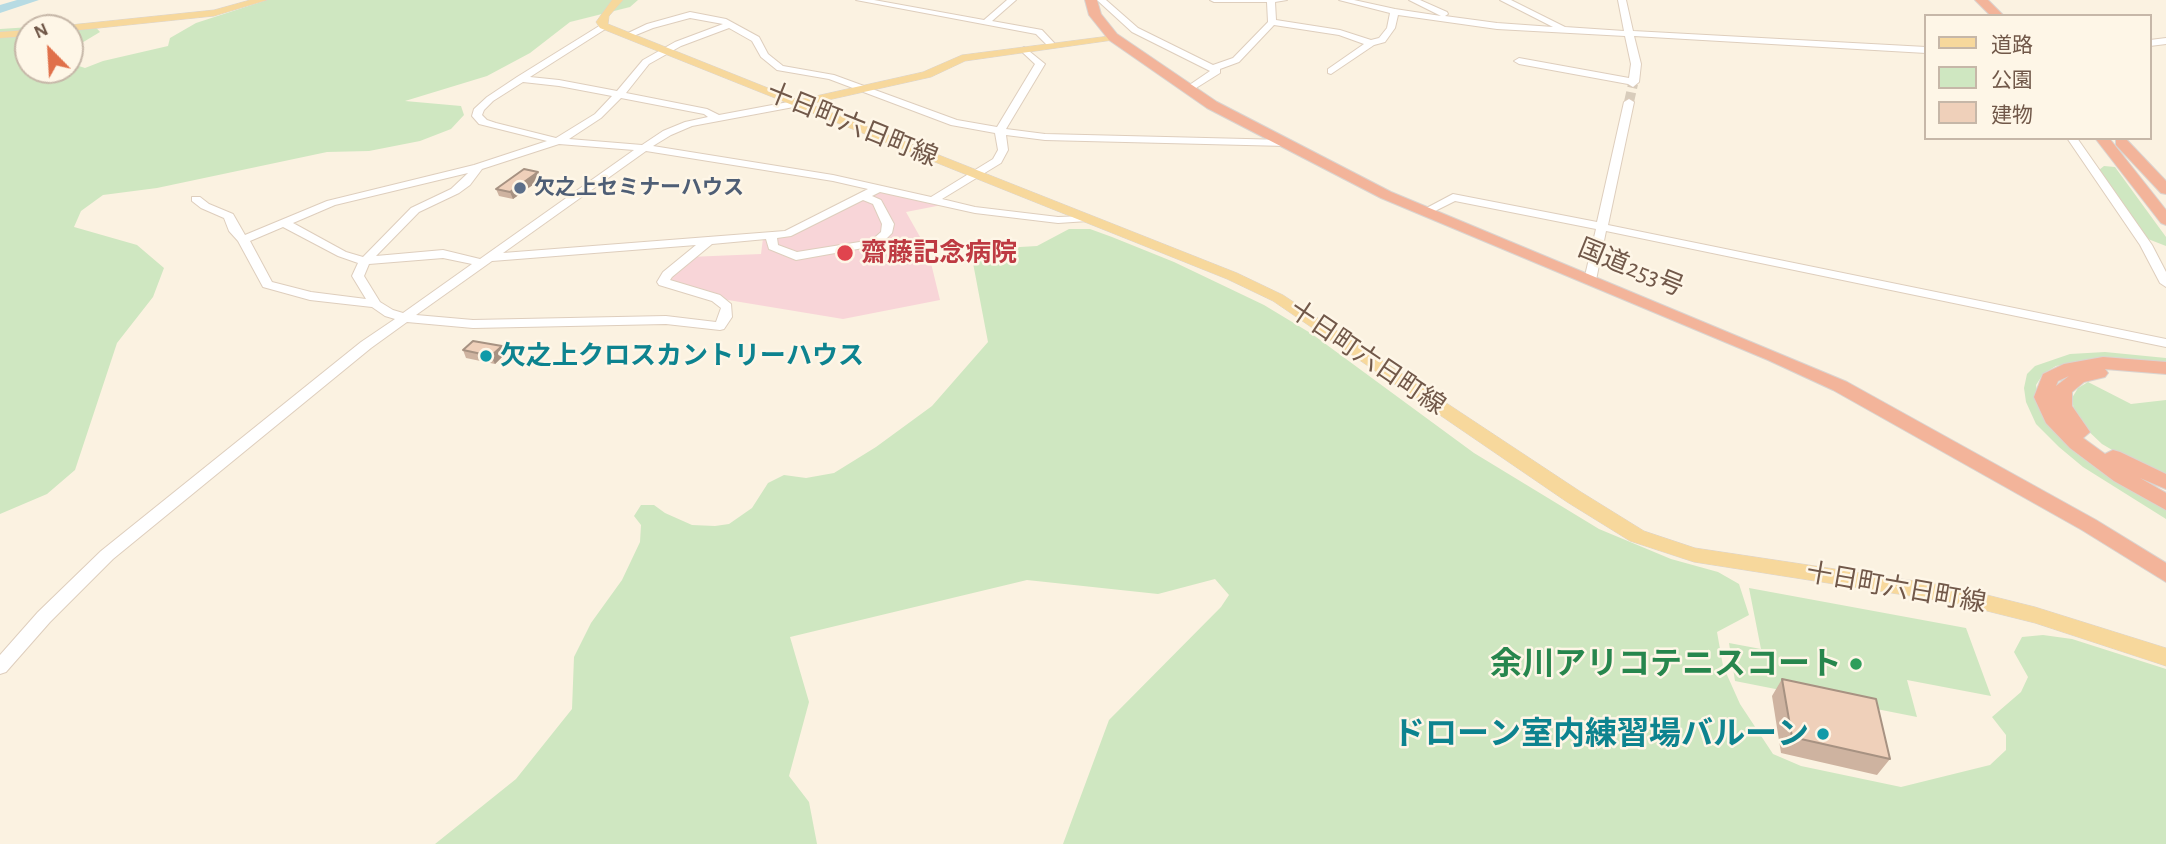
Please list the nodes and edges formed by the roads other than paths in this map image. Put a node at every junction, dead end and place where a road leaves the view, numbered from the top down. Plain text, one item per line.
1 (262, 0) edge
2 (618, 0) edge
3 (860, 0) edge
4 (1012, 0) edge
5 (1091, 0) edge
6 (1101, 0) edge
7 (1214, 0) edge
8 (1283, 0) edge
9 (1343, 0) edge
10 (1413, 0) edge
11 (1504, 0) edge
12 (1622, 0) edge
13 (1972, 0) edge
14 (1981, 0) edge
15 (1271, 1) edge
16 (1395, 12) junction
17 (1987, 14) edge
18 (1996, 14) edge
19 (1450, 19) junction
20 (987, 22) junction
21 (1272, 22) junction
22 (729, 25) junction
23 (604, 26) junction
24 (84, 27) edge
25 (1569, 31) junction
26 (1629, 33) junction
27 (628, 35) junction
28 (1113, 37) junction
29 (1371, 43) junction
30 (1053, 46) junction
31 (1024, 50) junction
32 (1924, 50) edge
33 (664, 51) junction
34 (1518, 61) dead end
35 (1212, 69) junction
36 (1331, 71) dead end
37 (520, 79) junction
38 (866, 89) junction
39 (1188, 90) junction
40 (619, 94) junction
41 (1629, 102) tunnel mouth
42 (799, 103) junction
43 (716, 118) junction
44 (1000, 131) junction
45 (2073, 140) edge
46 (2104, 140) edge
47 (2120, 140) edge
48 (558, 141) junction
49 (1286, 143) junction
50 (644, 148) junction
51 (478, 167) junction
52 (977, 176) junction
53 (879, 188) junction
54 (2166, 190) edge
55 (865, 198) junction
56 (2166, 198) edge
57 (196, 199) dead end
58 (933, 200) junction
59 (1425, 212) junction
60 (1084, 219) junction
61 (2166, 220) edge
62 (284, 223) junction
63 (1602, 226) junction
64 (771, 237) junction
65 (243, 240) junction
66 (709, 241) junction
67 (486, 260) junction
68 (365, 261) junction
69 (1590, 280) junction
70 (2166, 283) edge
71 (375, 304) junction
72 (407, 318) junction
73 (2166, 343) edge
74 (2166, 368) edge
75 (2166, 375) edge
76 (2166, 482) edge
77 (2166, 503) edge
78 (2166, 574) edge
79 (2166, 657) edge
80 (0, 667) edge

1 - 24 main road
2 - 23 main road
3 - 20 street
4 - 20 street
5 - 28 highway, 国道253号
6 - 35 street
7 - 15 street
8 - 15 street
9 - 16 street
10 - 19 street
11 - 25 street
12 - 26 street
13 - 17 highway
14 - 18 highway
15 - 21 street
16 - 19 street
16 - 29 street
19 - 25 street
20 - 30 street
21 - 29 street
21 - 35 street
22 - 27 street
22 - 33 street
22 - 38 street
23 - 27 main road, 十日町六日町線
23 - 37 street
25 - 26 street
26 - 32 street
26 - 34 street
27 - 33 main road, 十日町六日町線
28 - 30 main road
28 - 39 highway, 国道253号
29 - 36 street
30 - 31 main road
31 - 38 main road
31 - 44 street
33 - 40 street
33 - 42 main road, 十日町六日町線
35 - 39 street
37 - 40 street
37 - 48 street
38 - 42 main road
38 - 44 street
39 - 49 highway, 国道253号
40 - 43 street
40 - 48 street
41 - 63 street
42 - 43 street
42 - 52 main road, 十日町六日町線
43 - 50 street
44 - 49 street
44 - 52 street
45 - 70 street
46 - 61 highway
47 - 54 highway
47 - 56 highway
48 - 50 street
48 - 51 street
49 - 59 highway, 国道253号
50 - 53 street
50 - 67 street
51 - 62 street
51 - 68 street
52 - 58 street
52 - 60 main road, 十日町六日町線
53 - 55 street
53 - 58 street
55 - 64 street
55 - 64 street
57 - 65 street
58 - 60 street
59 - 63 street
59 - 69 highway, 国道253号
60 - 79 main road, 十日町六日町線
62 - 65 street
62 - 68 street
63 - 69 street
63 - 73 street
64 - 66 street
65 - 71 street
66 - 67 street
66 - 72 street
67 - 68 street
67 - 72 street
68 - 71 street
69 - 78 highway, 国道253号
71 - 72 street
72 - 80 street
74 - 77 highway
75 - 76 highway

